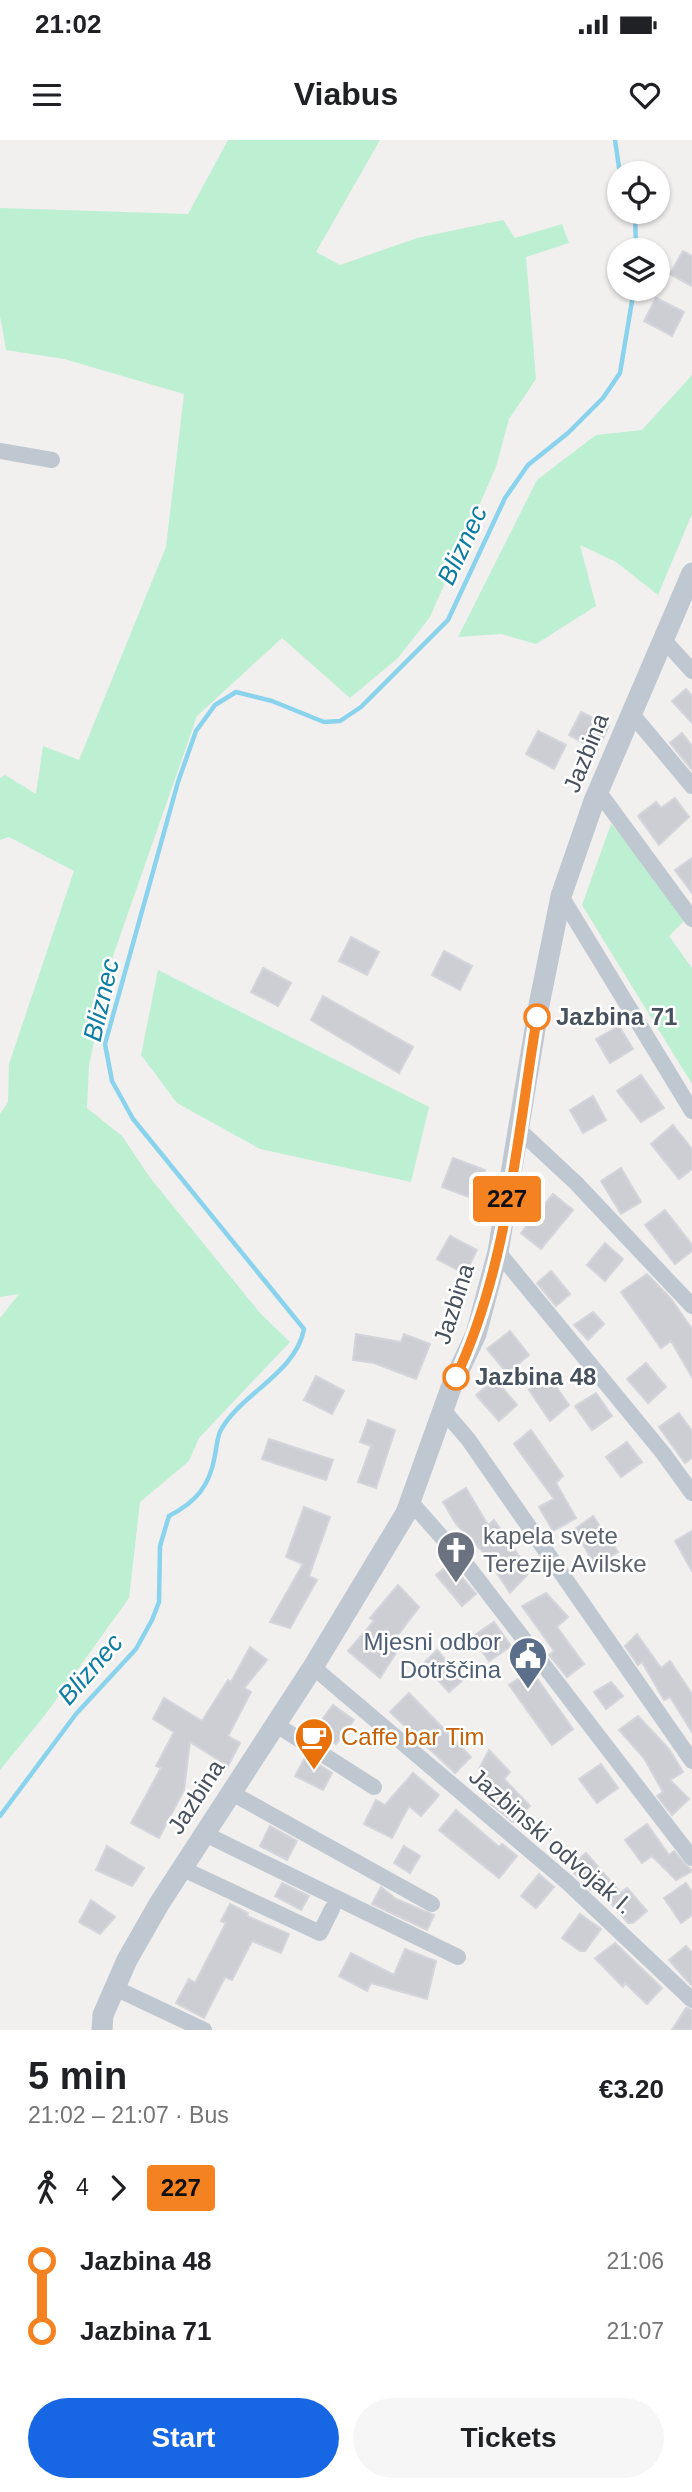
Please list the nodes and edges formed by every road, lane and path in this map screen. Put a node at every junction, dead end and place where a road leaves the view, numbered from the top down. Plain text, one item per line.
1 (0, 451) edge
2 (52, 460) dead end
3 (692, 573) edge
4 (663, 639) junction
5 (692, 671) edge
6 (631, 713) junction
7 (692, 786) edge
8 (598, 791) junction
9 (561, 896) junction
10 (692, 919) edge
11 (692, 1111) edge
12 (518, 1129) junction
13 (498, 1252) junction
14 (692, 1306) edge
15 (443, 1410) junction
16 (692, 1493) edge
17 (410, 1500) junction
18 (313, 1667) junction
19 (275, 1724) junction
20 (692, 1761) edge
21 (374, 1787) dead end
22 (230, 1792) junction
23 (203, 1833) junction
24 (692, 1858) edge
25 (181, 1868) junction
26 (432, 1904) dead end
27 (332, 1909) dead end
28 (458, 1957) dead end
29 (116, 1989) junction
30 (692, 2000) edge
31 (102, 2030) edge
32 (204, 2030) edge

1 - 2 street
3 - 4 street, Jazbina
4 - 5 street
4 - 6 street, Jazbina
6 - 7 street
6 - 8 street, Jazbina
8 - 9 street, Jazbina
8 - 10 street
9 - 11 street
9 - 12 street, Jazbina
12 - 13 street, Jazbina
12 - 14 street
13 - 15 street, Jazbina
13 - 16 street
15 - 17 street, Jazbina
15 - 20 street
17 - 18 street, Jazbina
17 - 24 street
18 - 19 street, Jazbina
18 - 30 street, Jazbinski odvojak I.
19 - 21 street
19 - 22 street, Jazbina
22 - 23 street, Jazbina
22 - 26 street
23 - 25 street, Jazbina
23 - 28 street
25 - 27 street
25 - 29 street, Jazbina
29 - 31 street, Jazbina
29 - 32 street

